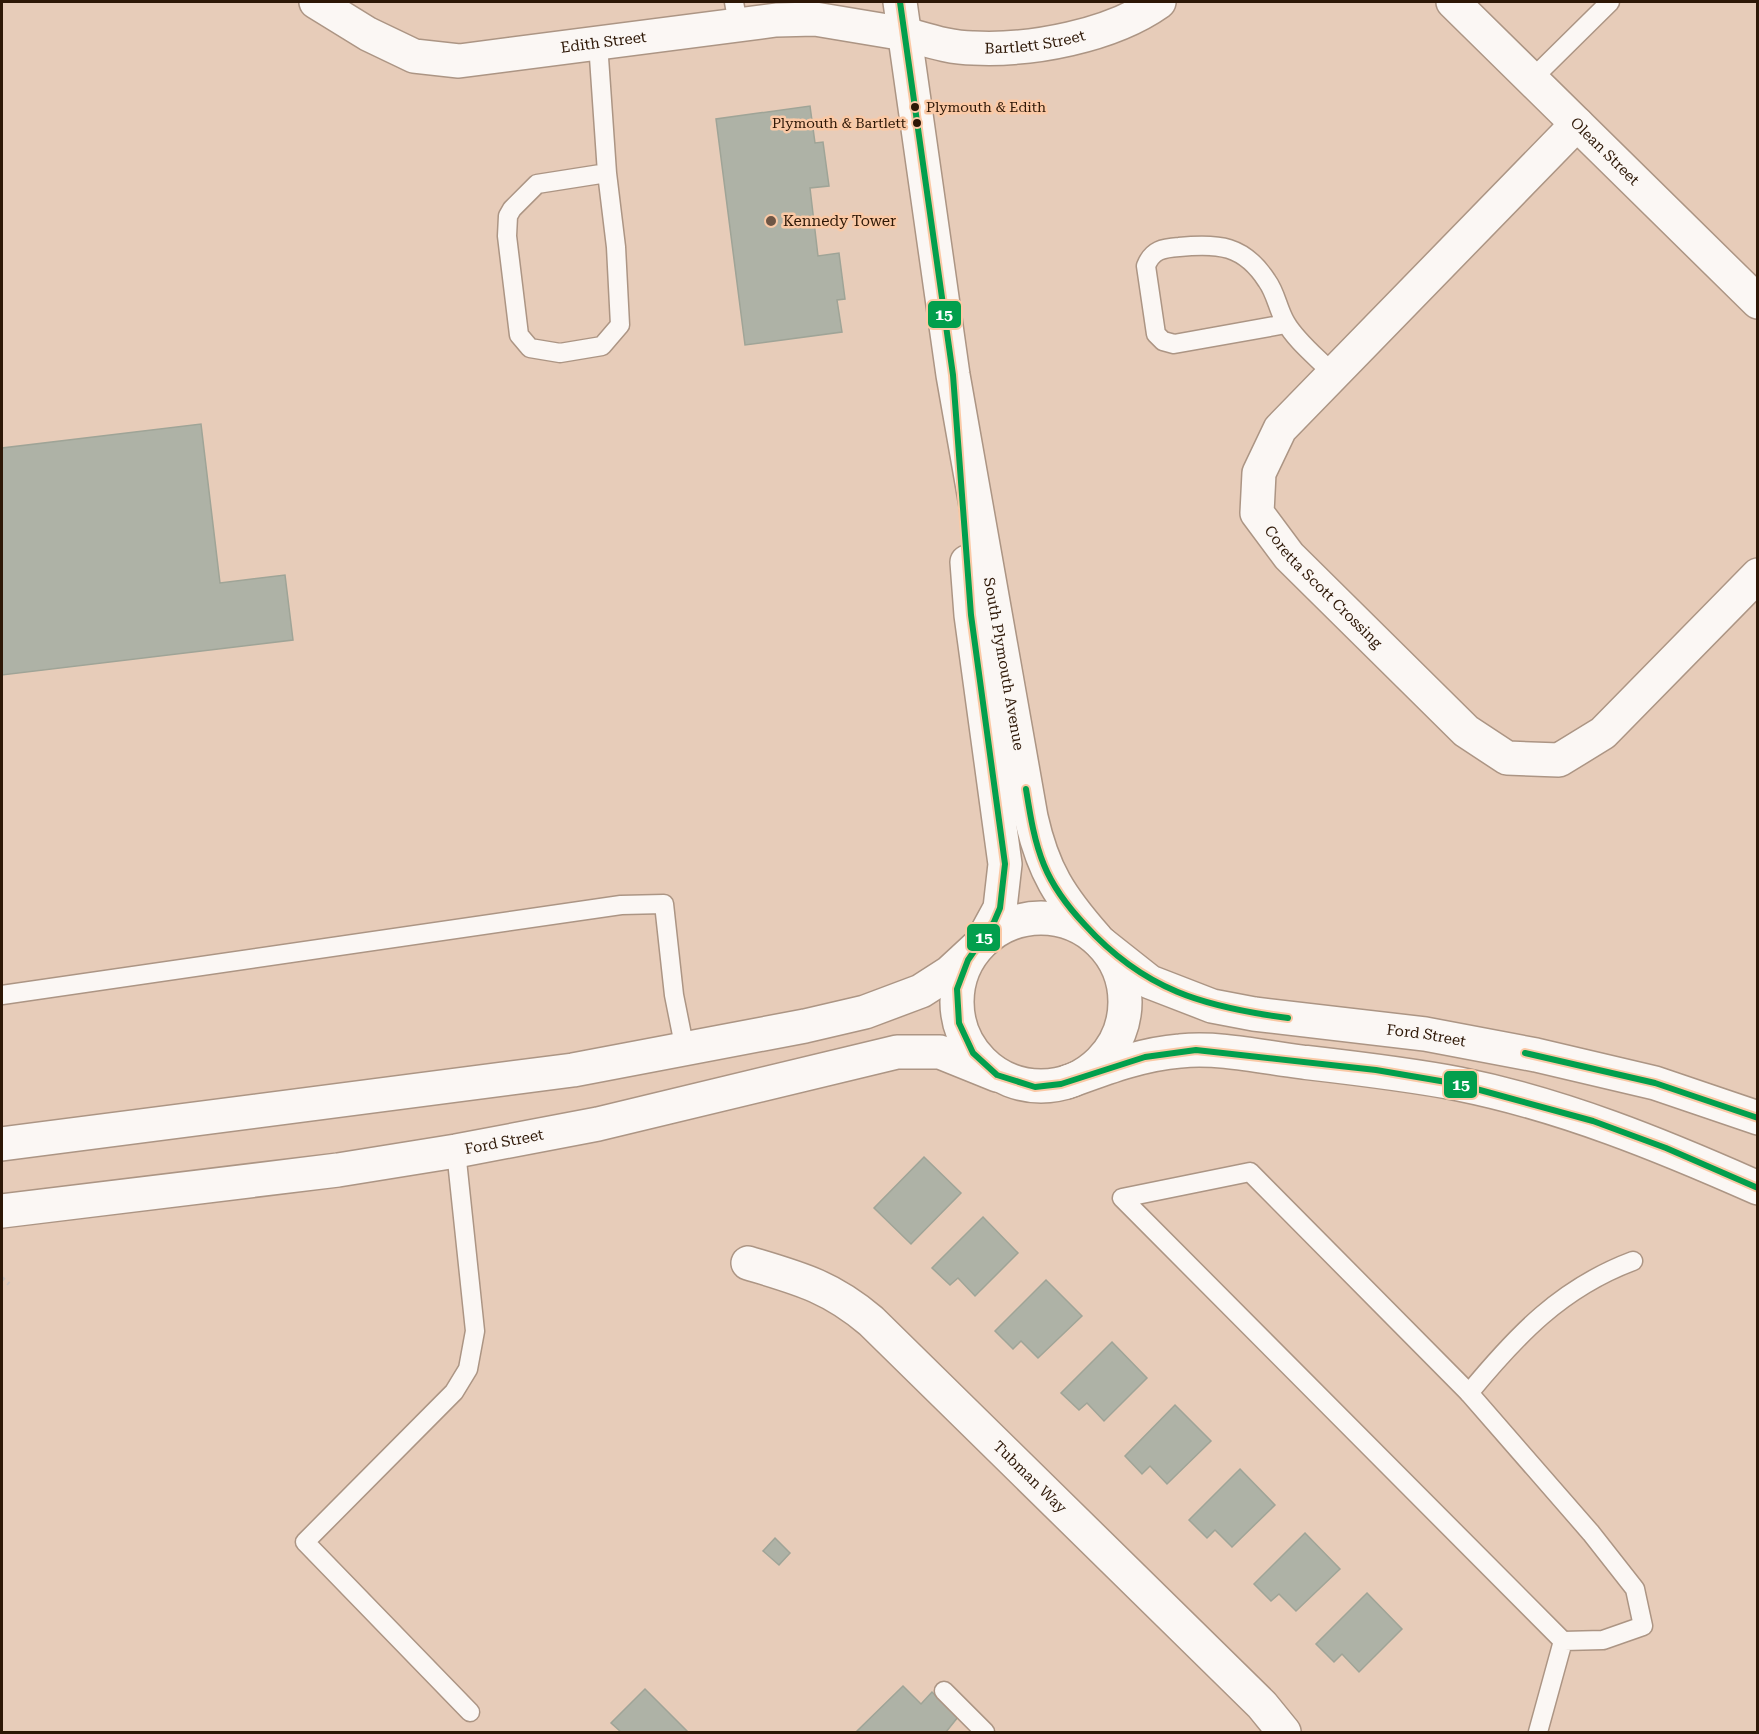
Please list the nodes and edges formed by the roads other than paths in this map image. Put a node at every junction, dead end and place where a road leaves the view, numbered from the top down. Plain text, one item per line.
1 (316, 2) edge
2 (900, 2) edge
3 (1159, 2) edge
4 (1453, 2) edge
5 (1610, 2) edge
6 (736, 13) edge
7 (905, 34) junction
8 (598, 43) junction
9 (1532, 79) junction
10 (1577, 124) junction
11 (606, 173) junction
12 (1758, 302) edge
13 (1286, 324) junction
14 (1333, 374) junction
15 (953, 375) junction
16 (1758, 575) edge
17 (1099, 941) junction
18 (978, 945) junction
19 (2, 995) edge
20 (686, 1050) junction
21 (997, 1075) junction
22 (1067, 1082) junction
23 (1758, 1118) edge
24 (2, 1144) edge
25 (456, 1151) junction
26 (1758, 1188) edge
27 (2, 1211) edge
28 (1633, 1261) dead end
29 (748, 1263) dead end
30 (1469, 1393) junction
31 (1563, 1641) junction
32 (944, 1691) dead end
33 (470, 1712) dead end
34 (985, 1732) edge
35 (1284, 1732) edge
36 (1538, 1732) edge

1 - 8 main road, Edith Street
2 - 7 main road, South Plymouth Avenue
3 - 7 main road, Bartlett Street
4 - 9 main road, Olean Street
5 - 9 lane
6 - 7 main road, Edith Street
6 - 8 main road, Edith Street
7 - 15 main road, South Plymouth Avenue
8 - 11 lane
9 - 10 main road, Olean Street
10 - 12 main road, Olean Street
10 - 14 main road, Coretta Scott Crossing
11 - 11 lane
13 - 13 lane
13 - 14 lane
14 - 16 main road, Coretta Scott Crossing
15 - 17 main road, South Plymouth Avenue
15 - 18 main road, South Plymouth Avenue
17 - 18 main road
17 - 22 main road
17 - 23 main road, Ford Street
18 - 20 main road
18 - 21 main road
19 - 20 lane
20 - 24 main road
21 - 22 main road
21 - 25 main road, Ford Street
22 - 26 main road
25 - 27 main road, Ford Street
25 - 33 lane
28 - 30 lane
29 - 35 main road, Tubman Way
30 - 31 lane
30 - 31 lane
31 - 36 lane
32 - 34 lane

